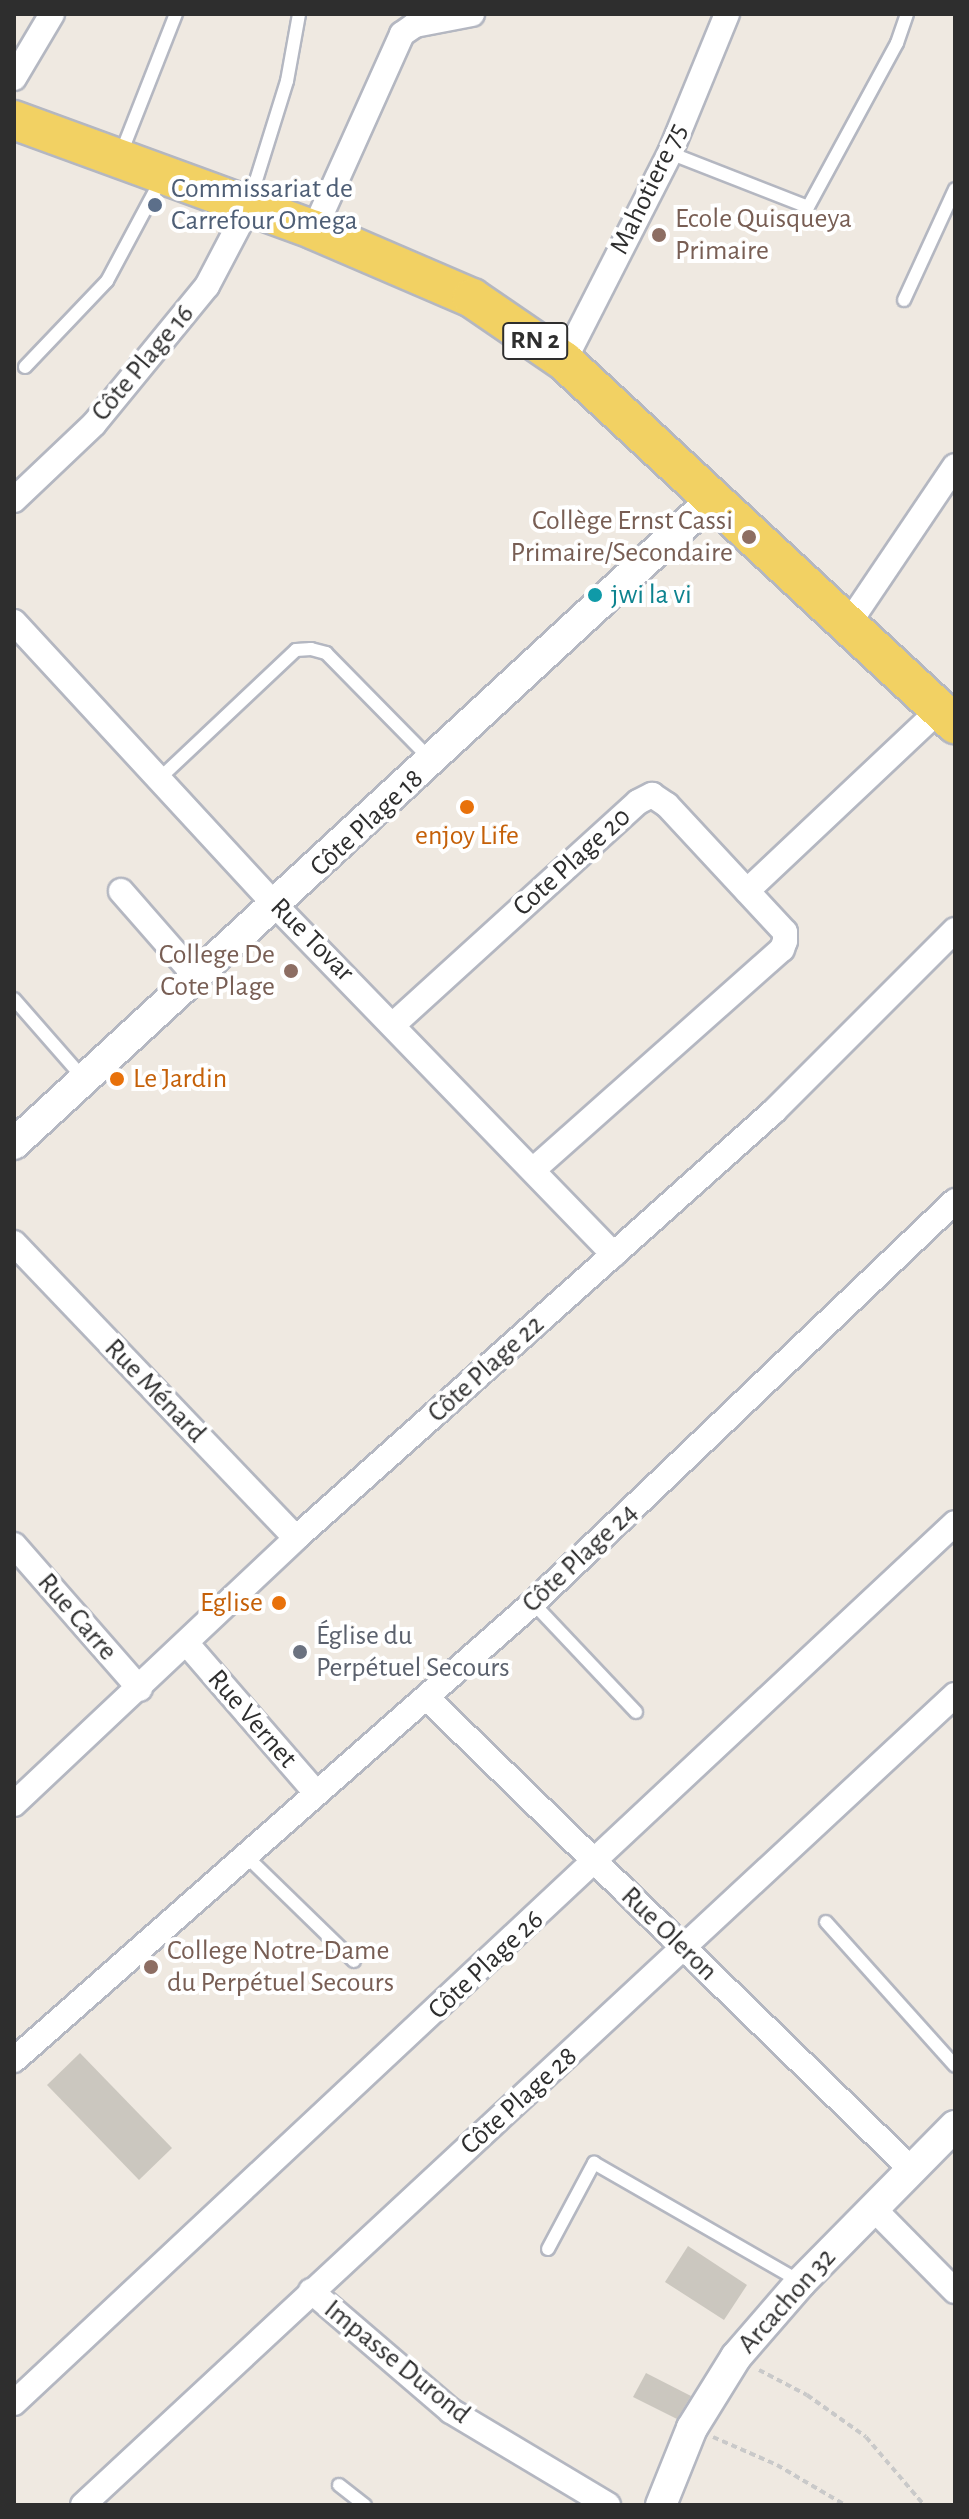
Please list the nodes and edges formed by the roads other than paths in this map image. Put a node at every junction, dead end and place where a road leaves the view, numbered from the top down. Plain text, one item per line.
1 (52, 14) edge
2 (176, 14) edge
3 (299, 14) edge
4 (472, 14) edge
5 (727, 14) edge
6 (907, 14) edge
7 (14, 78) edge
8 (14, 120) edge
9 (670, 153) junction
10 (119, 160) junction
11 (162, 177) junction
12 (955, 189) edge
13 (248, 208) junction
14 (314, 230) junction
15 (904, 300) dead end
16 (564, 361) junction
17 (25, 367) dead end
18 (955, 466) edge
19 (715, 497) junction
20 (14, 500) edge
21 (14, 622) edge
22 (849, 623) junction
23 (947, 717) edge
24 (433, 761) junction
25 (159, 779) junction
26 (121, 891) dead end
27 (747, 891) junction
28 (277, 907) junction
29 (955, 930) edge
30 (198, 979) junction
31 (14, 999) edge
32 (395, 1023) junction
33 (86, 1081) junction
34 (14, 1144) edge
35 (533, 1170) junction
36 (955, 1201) edge
37 (14, 1243) edge
38 (614, 1255) junction
39 (955, 1523) edge
40 (296, 1538) junction
41 (14, 1545) edge
42 (533, 1603) junction
43 (188, 1645) junction
44 (140, 1689) junction
45 (955, 1695) edge
46 (428, 1699) junction
47 (636, 1712) dead end
48 (316, 1793) junction
49 (14, 1804) edge
50 (244, 1853) junction
51 (596, 1863) junction
52 (826, 1922) dead end
53 (684, 1950) junction
54 (354, 1961) dead end
55 (14, 2060) edge
56 (955, 2066) edge
57 (955, 2126) edge
58 (911, 2169) junction
59 (874, 2209) junction
60 (548, 2249) dead end
61 (801, 2282) junction
62 (311, 2291) junction
63 (955, 2291) edge
64 (14, 2403) edge
65 (339, 2485) dead end
66 (83, 2505) edge
67 (365, 2505) edge
68 (608, 2505) edge
69 (661, 2505) edge

1 - 7 street
2 - 10 lane
3 - 13 lane
4 - 14 street
5 - 9 street, Mahotiere 75
6 - 9 lane
8 - 10 main road, RN 2
9 - 16 street, Mahotiere 75
10 - 11 main road, RN 2
11 - 13 main road, RN 2
11 - 17 lane
12 - 15 lane
13 - 14 main road, RN 2
13 - 20 street, Côte Plage 16
14 - 16 main road, RN 2
16 - 19 main road, RN 2
18 - 22 street
19 - 22 main road, RN 2
19 - 24 street, Côte Plage 18
21 - 25 street, Rue Tovar
22 - 23 main road, RN 2
23 - 27 street
24 - 25 lane
24 - 28 street, Côte Plage 18
25 - 28 street, Rue Tovar
26 - 30 street
27 - 32 street, Cote Plage 20
27 - 35 street, Cote Plage 20
28 - 30 street, Côte Plage 18
28 - 32 street, Rue Tovar
29 - 38 street, Côte Plage 22
30 - 33 street, Côte Plage 18
31 - 33 lane
32 - 35 street, Rue Tovar
33 - 34 street, Côte Plage 18
35 - 38 street, Rue Tovar
36 - 42 street, Côte Plage 24
37 - 40 street, Rue Ménard
38 - 40 street, Côte Plage 22
39 - 51 street, Côte Plage 26
40 - 43 street, Côte Plage 22
41 - 44 street, Rue Carre
42 - 46 street, Côte Plage 24
42 - 47 lane
43 - 44 street, Côte Plage 22
43 - 48 street, Rue Vernet
44 - 49 street, Côte Plage 22
45 - 53 street, Côte Plage 28
46 - 48 street, Côte Plage 24
46 - 51 street, Rue Oleron
48 - 50 street, Côte Plage 24
50 - 54 lane
50 - 55 street, Côte Plage 24
51 - 53 street, Rue Oleron
51 - 64 street, Côte Plage 26
52 - 56 lane
53 - 58 street, Rue Oleron
53 - 62 street, Côte Plage 28
57 - 58 street, Arcachon 32
58 - 59 street, Arcachon 32
59 - 61 street, Arcachon 32
59 - 63 street
60 - 61 lane
61 - 69 street, Arcachon 32
62 - 66 street, Côte Plage 28
62 - 68 street, Impasse Durond
65 - 67 lane

